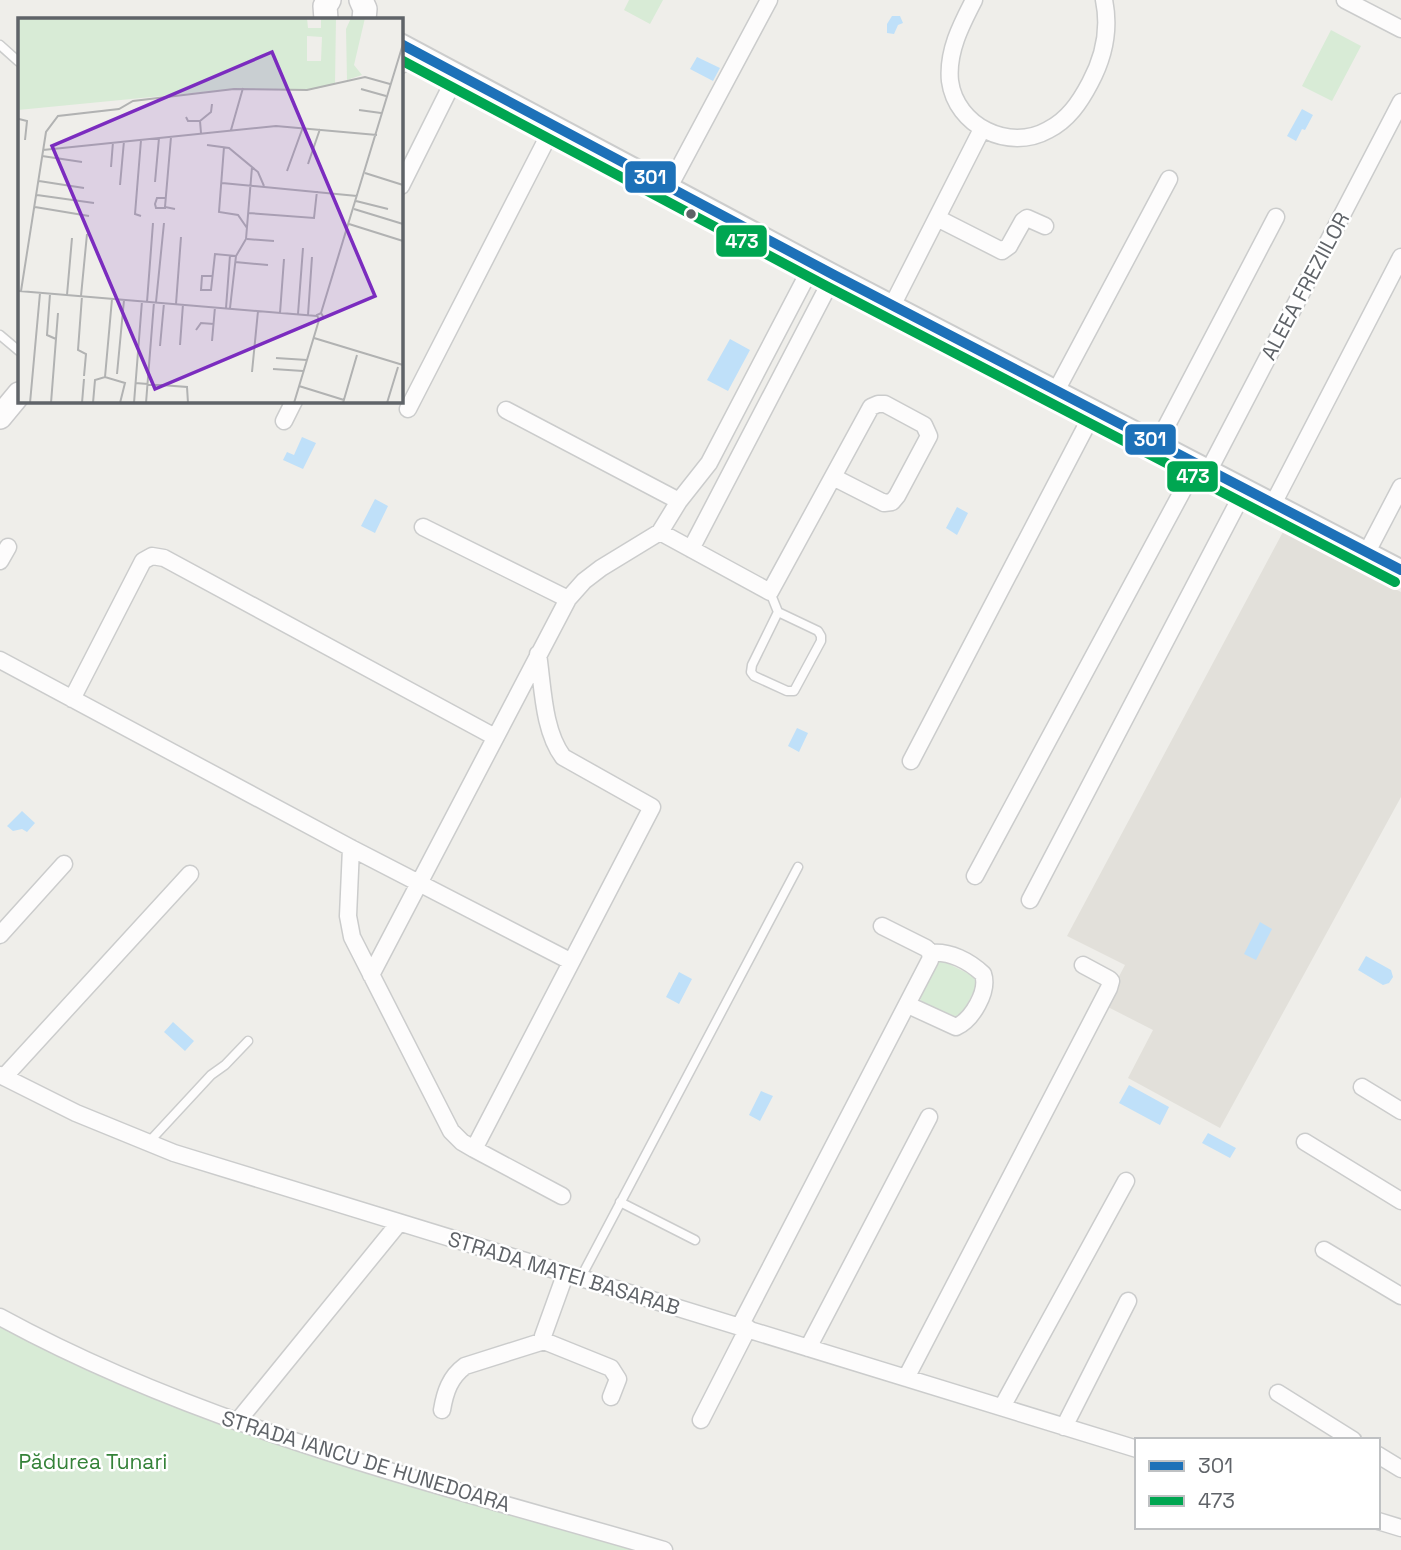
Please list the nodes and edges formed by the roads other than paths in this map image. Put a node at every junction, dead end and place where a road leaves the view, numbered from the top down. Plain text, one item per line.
1 (329, 0) edge
2 (361, 0) edge
3 (769, 0) edge
4 (974, 0) edge
5 (1104, 0) edge
6 (1345, 0) edge
7 (1373, 6) edge
8 (326, 18) edge
9 (364, 18) edge
10 (1401, 29) edge
11 (0, 45) edge
12 (403, 53) edge
13 (18, 61) edge
14 (457, 74) junction
15 (1401, 102) edge
16 (554, 125) junction
17 (982, 130) junction
18 (1168, 179) dead end
19 (402, 185) edge
20 (669, 187) junction
21 (1276, 217) dead end
22 (937, 218) junction
23 (1045, 226) dead end
24 (1401, 257) edge
25 (813, 264) junction
26 (834, 275) junction
27 (892, 306) junction
28 (0, 335) edge
29 (18, 350) edge
30 (1056, 391) junction
31 (18, 395) edge
32 (294, 402) edge
33 (408, 409) dead end
34 (506, 410) dead end
35 (1094, 411) junction
36 (0, 417) edge
37 (284, 421) dead end
38 (1157, 444) junction
39 (1203, 467) junction
40 (833, 477) junction
41 (1401, 487) edge
42 (1245, 489) junction
43 (679, 502) junction
44 (1273, 504) junction
45 (423, 527) dead end
46 (660, 532) junction
47 (691, 549) junction
48 (1367, 552) junction
49 (1401, 570) edge
50 (770, 592) junction
51 (568, 599) junction
52 (778, 612) junction
53 (538, 654) junction
54 (0, 660) edge
55 (72, 699) junction
56 (495, 737) junction
57 (911, 761) dead end
58 (351, 848) junction
59 (64, 864) dead end
60 (798, 867) dead end
61 (190, 874) dead end
62 (975, 876) dead end
63 (418, 883) junction
64 (1030, 900) dead end
65 (882, 926) dead end
66 (0, 935) edge
67 (931, 953) junction
68 (570, 961) junction
69 (1083, 965) dead end
70 (371, 975) junction
71 (908, 1005) junction
72 (248, 1041) dead end
73 (2, 1076) edge
74 (1362, 1087) dead end
75 (1401, 1111) edge
76 (929, 1117) dead end
77 (1305, 1142) dead end
78 (148, 1143) junction
79 (474, 1149) junction
80 (1126, 1181) dead end
81 (562, 1196) dead end
82 (1401, 1201) edge
83 (620, 1202) junction
84 (399, 1223) junction
85 (695, 1240) dead end
86 (1324, 1250) dead end
87 (573, 1277) junction
88 (1401, 1296) edge
89 (1128, 1300) dead end
90 (0, 1317) edge
91 (744, 1327) junction
92 (544, 1341) junction
93 (808, 1348) junction
94 (906, 1377) junction
95 (1278, 1393) dead end
96 (611, 1397) dead end
97 (1002, 1407) junction
98 (442, 1410) dead end
99 (701, 1420) dead end
100 (237, 1422) junction
101 (1064, 1427) junction
102 (1350, 1438) edge
103 (1135, 1448) edge
104 (1380, 1456) edge
105 (1401, 1469) edge
106 (1380, 1522) edge
107 (1401, 1528) edge
108 (664, 1550) edge

1 - 8 main road
2 - 9 main road
3 - 20 street
4 - 17 street
5 - 17 street
6 - 7 street
7 - 10 street
11 - 13 lane
12 - 14 street
14 - 16 street
14 - 19 street
15 - 39 street, ALEEA FREZIILOR
16 - 20 street
16 - 33 street
17 - 22 street
18 - 30 street
20 - 25 street
21 - 38 street
22 - 23 street
22 - 27 street
24 - 44 street
25 - 26 street
25 - 43 street
26 - 27 street
26 - 47 street
27 - 30 street
28 - 29 lane
30 - 35 street
31 - 36 main road
32 - 37 street
34 - 43 street
35 - 38 street
35 - 57 street
38 - 39 street
39 - 42 street
39 - 62 street, ALEEA FREZIILOR
40 - 40 street
40 - 50 street
41 - 48 street
42 - 44 street
42 - 64 street
43 - 46 street
44 - 48 street
45 - 51 street
46 - 47 street
46 - 51 street
47 - 50 street
48 - 49 street
50 - 52 lane
51 - 53 street
52 - 52 lane
53 - 56 street
53 - 68 street
54 - 55 street
55 - 56 street
55 - 58 street
56 - 63 street
58 - 63 street
58 - 70 street
59 - 66 street
60 - 83 lane
61 - 73 street
63 - 68 street
63 - 70 street
65 - 67 street
67 - 71 street
67 - 71 street
68 - 79 street
69 - 94 street
70 - 79 street
71 - 91 street
72 - 78 lane
73 - 78 street, STRADA MATEI BASARAB
74 - 75 street
76 - 93 street
77 - 82 street
78 - 84 street, STRADA MATEI BASARAB
79 - 81 street
80 - 97 street
83 - 85 lane
83 - 87 lane
84 - 87 street, STRADA MATEI BASARAB
84 - 100 street
86 - 88 street
87 - 91 street, STRADA MATEI BASARAB
87 - 92 street
89 - 101 street
90 - 100 street, STRADA IANCU DE HUNEDOARA
91 - 93 street, STRADA MATEI BASARAB
91 - 99 street
92 - 96 street
92 - 98 street
93 - 94 street, STRADA MATEI BASARAB
94 - 97 street, STRADA MATEI BASARAB
95 - 102 street
97 - 101 street, STRADA MATEI BASARAB
100 - 108 street, STRADA IANCU DE HUNEDOARA
101 - 103 street, STRADA MATEI BASARAB
104 - 105 street
106 - 107 street

